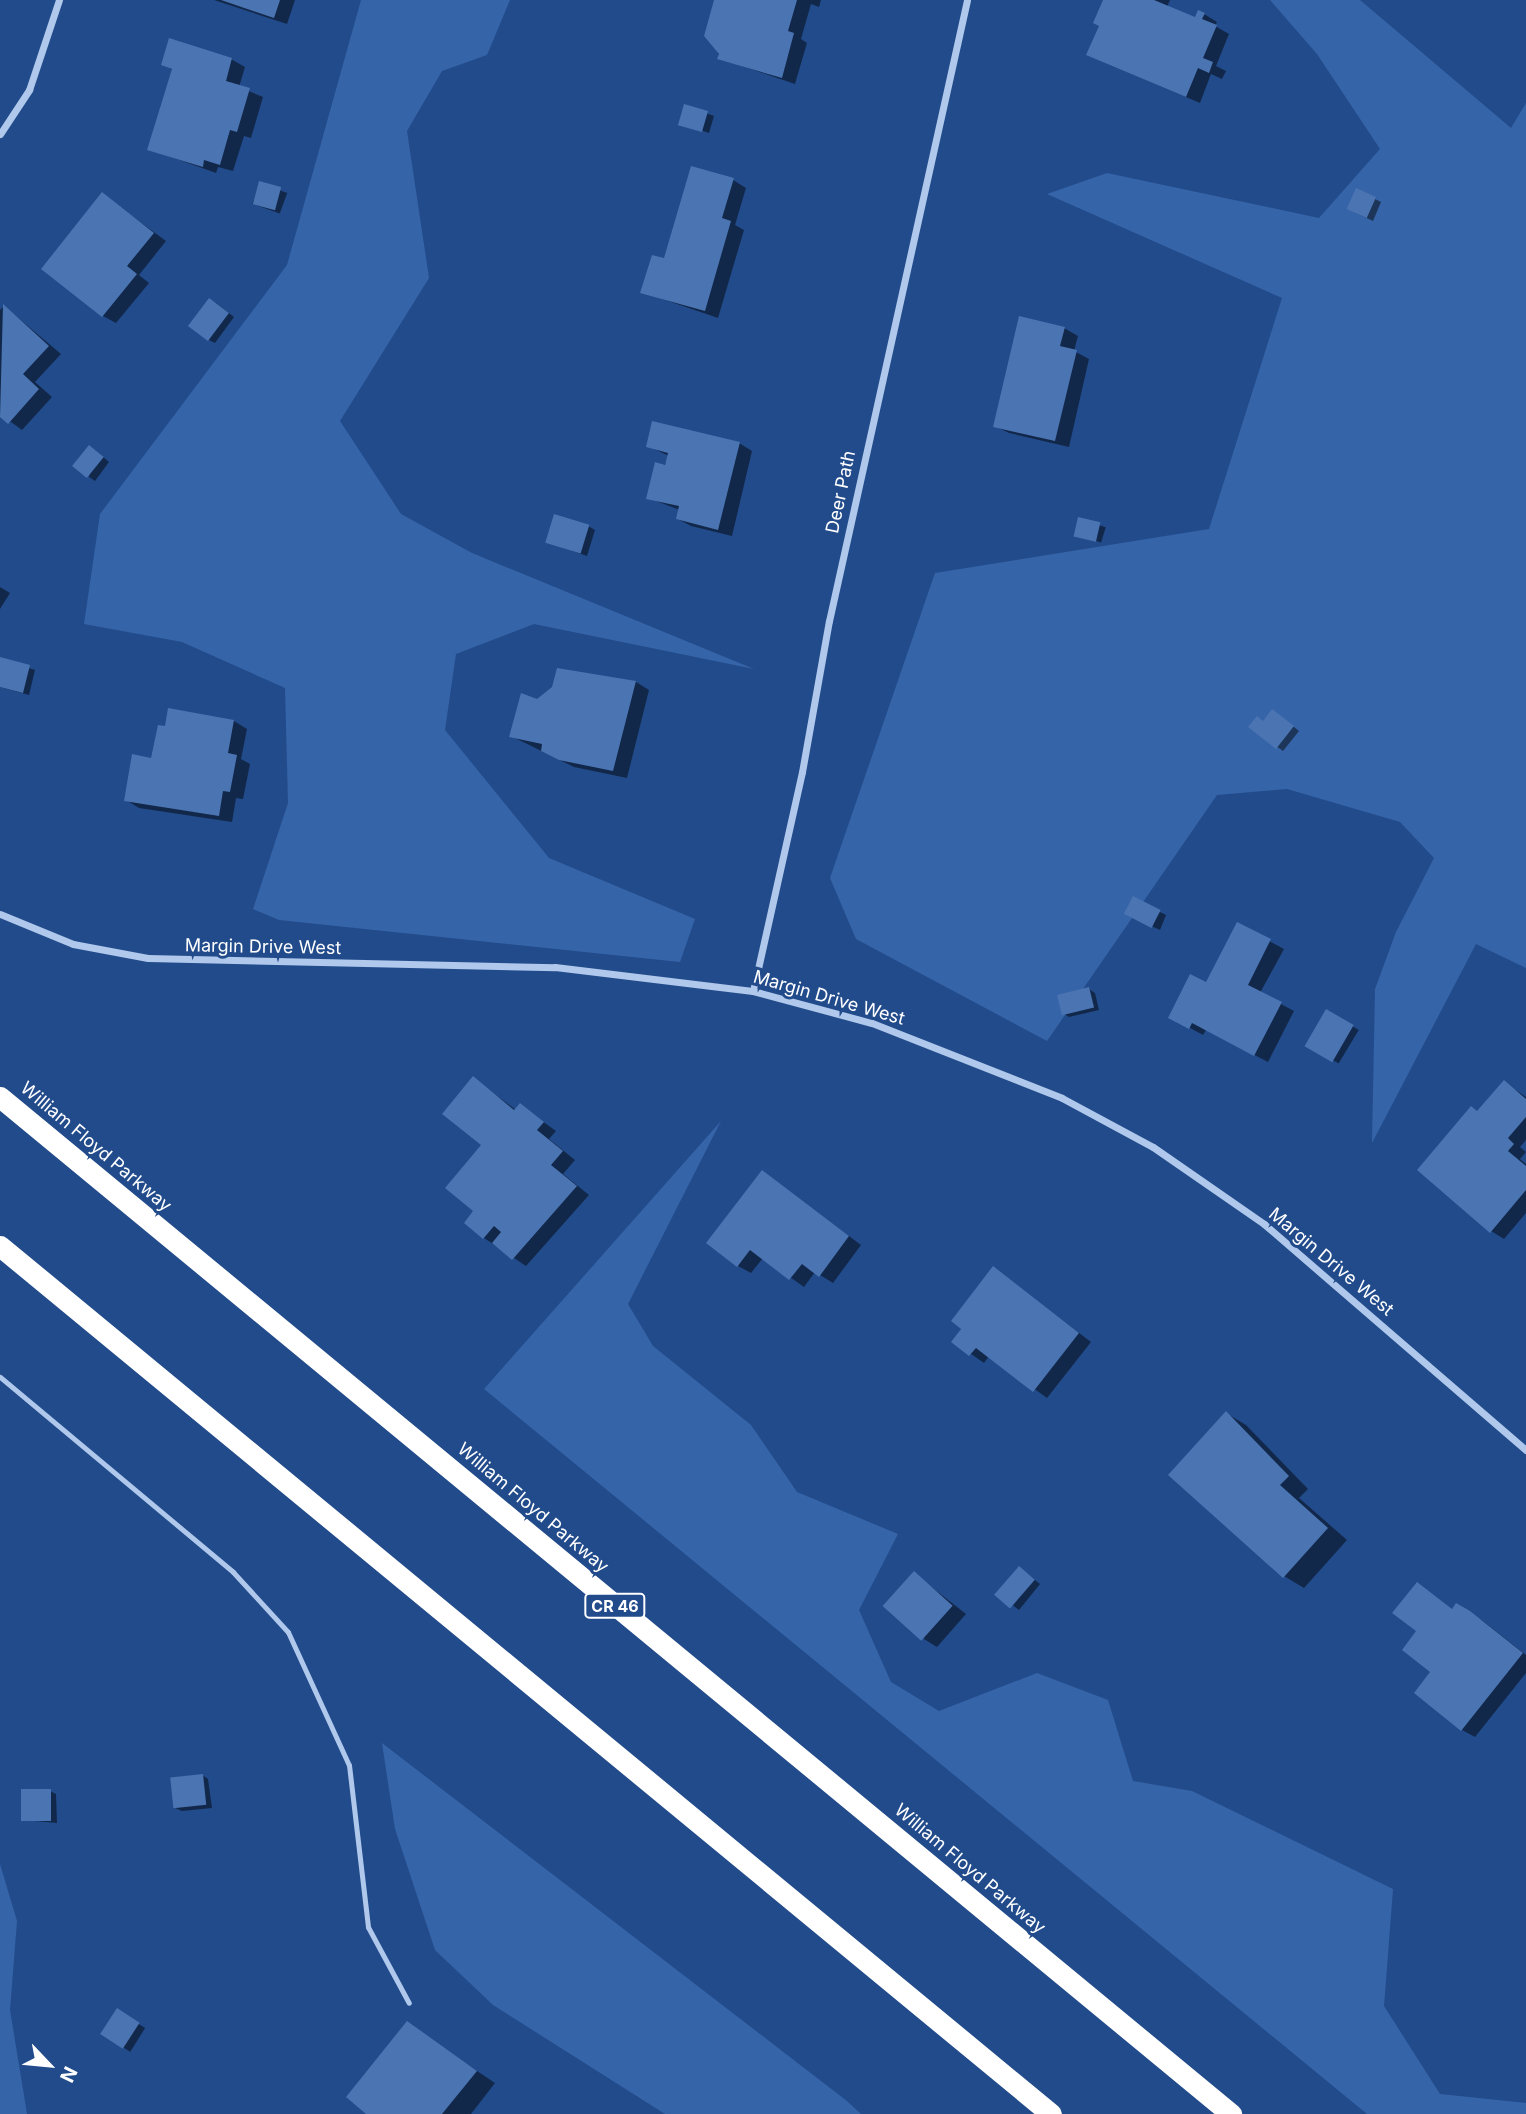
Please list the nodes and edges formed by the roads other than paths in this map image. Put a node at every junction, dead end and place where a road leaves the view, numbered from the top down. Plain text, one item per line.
1 (59, 0) edge
2 (967, 0) edge
3 (0, 134) edge
4 (0, 914) edge
5 (753, 991) junction
6 (0, 1097) edge
7 (0, 1247) edge
8 (0, 1377) edge
9 (1526, 1450) edge
10 (409, 2003) dead end
11 (1051, 2114) edge
12 (1231, 2114) edge

1 - 3 street
2 - 5 street, Deer Path
4 - 5 street, Margin Drive West
5 - 9 street, Margin Drive West
6 - 12 highway, William Floyd Parkway / CR 46
7 - 11 highway
8 - 10 lane

